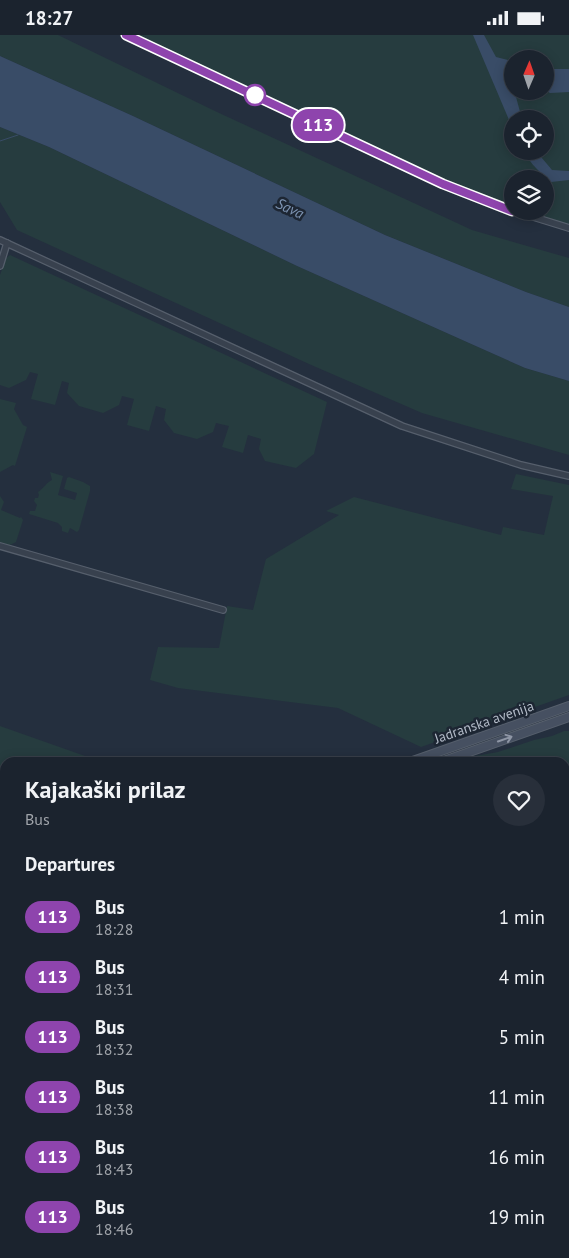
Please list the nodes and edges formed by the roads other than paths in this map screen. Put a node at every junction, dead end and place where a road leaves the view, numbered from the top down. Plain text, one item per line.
1 (126, 35) edge
2 (504, 208) edge
3 (543, 220) edge
4 (569, 228) edge
5 (0, 240) edge
6 (8, 243) junction
7 (0, 266) edge
8 (569, 476) edge
9 (0, 546) edge
10 (223, 610) dead end
11 (569, 706) edge
12 (569, 717) edge
13 (424, 757) edge
14 (455, 757) edge

1 - 2 street
3 - 4 street
5 - 6 street
6 - 7 street
6 - 8 street
9 - 10 street
11 - 13 main road, Jadranska avenija
14 -> 12 main road, Jadranska avenija

